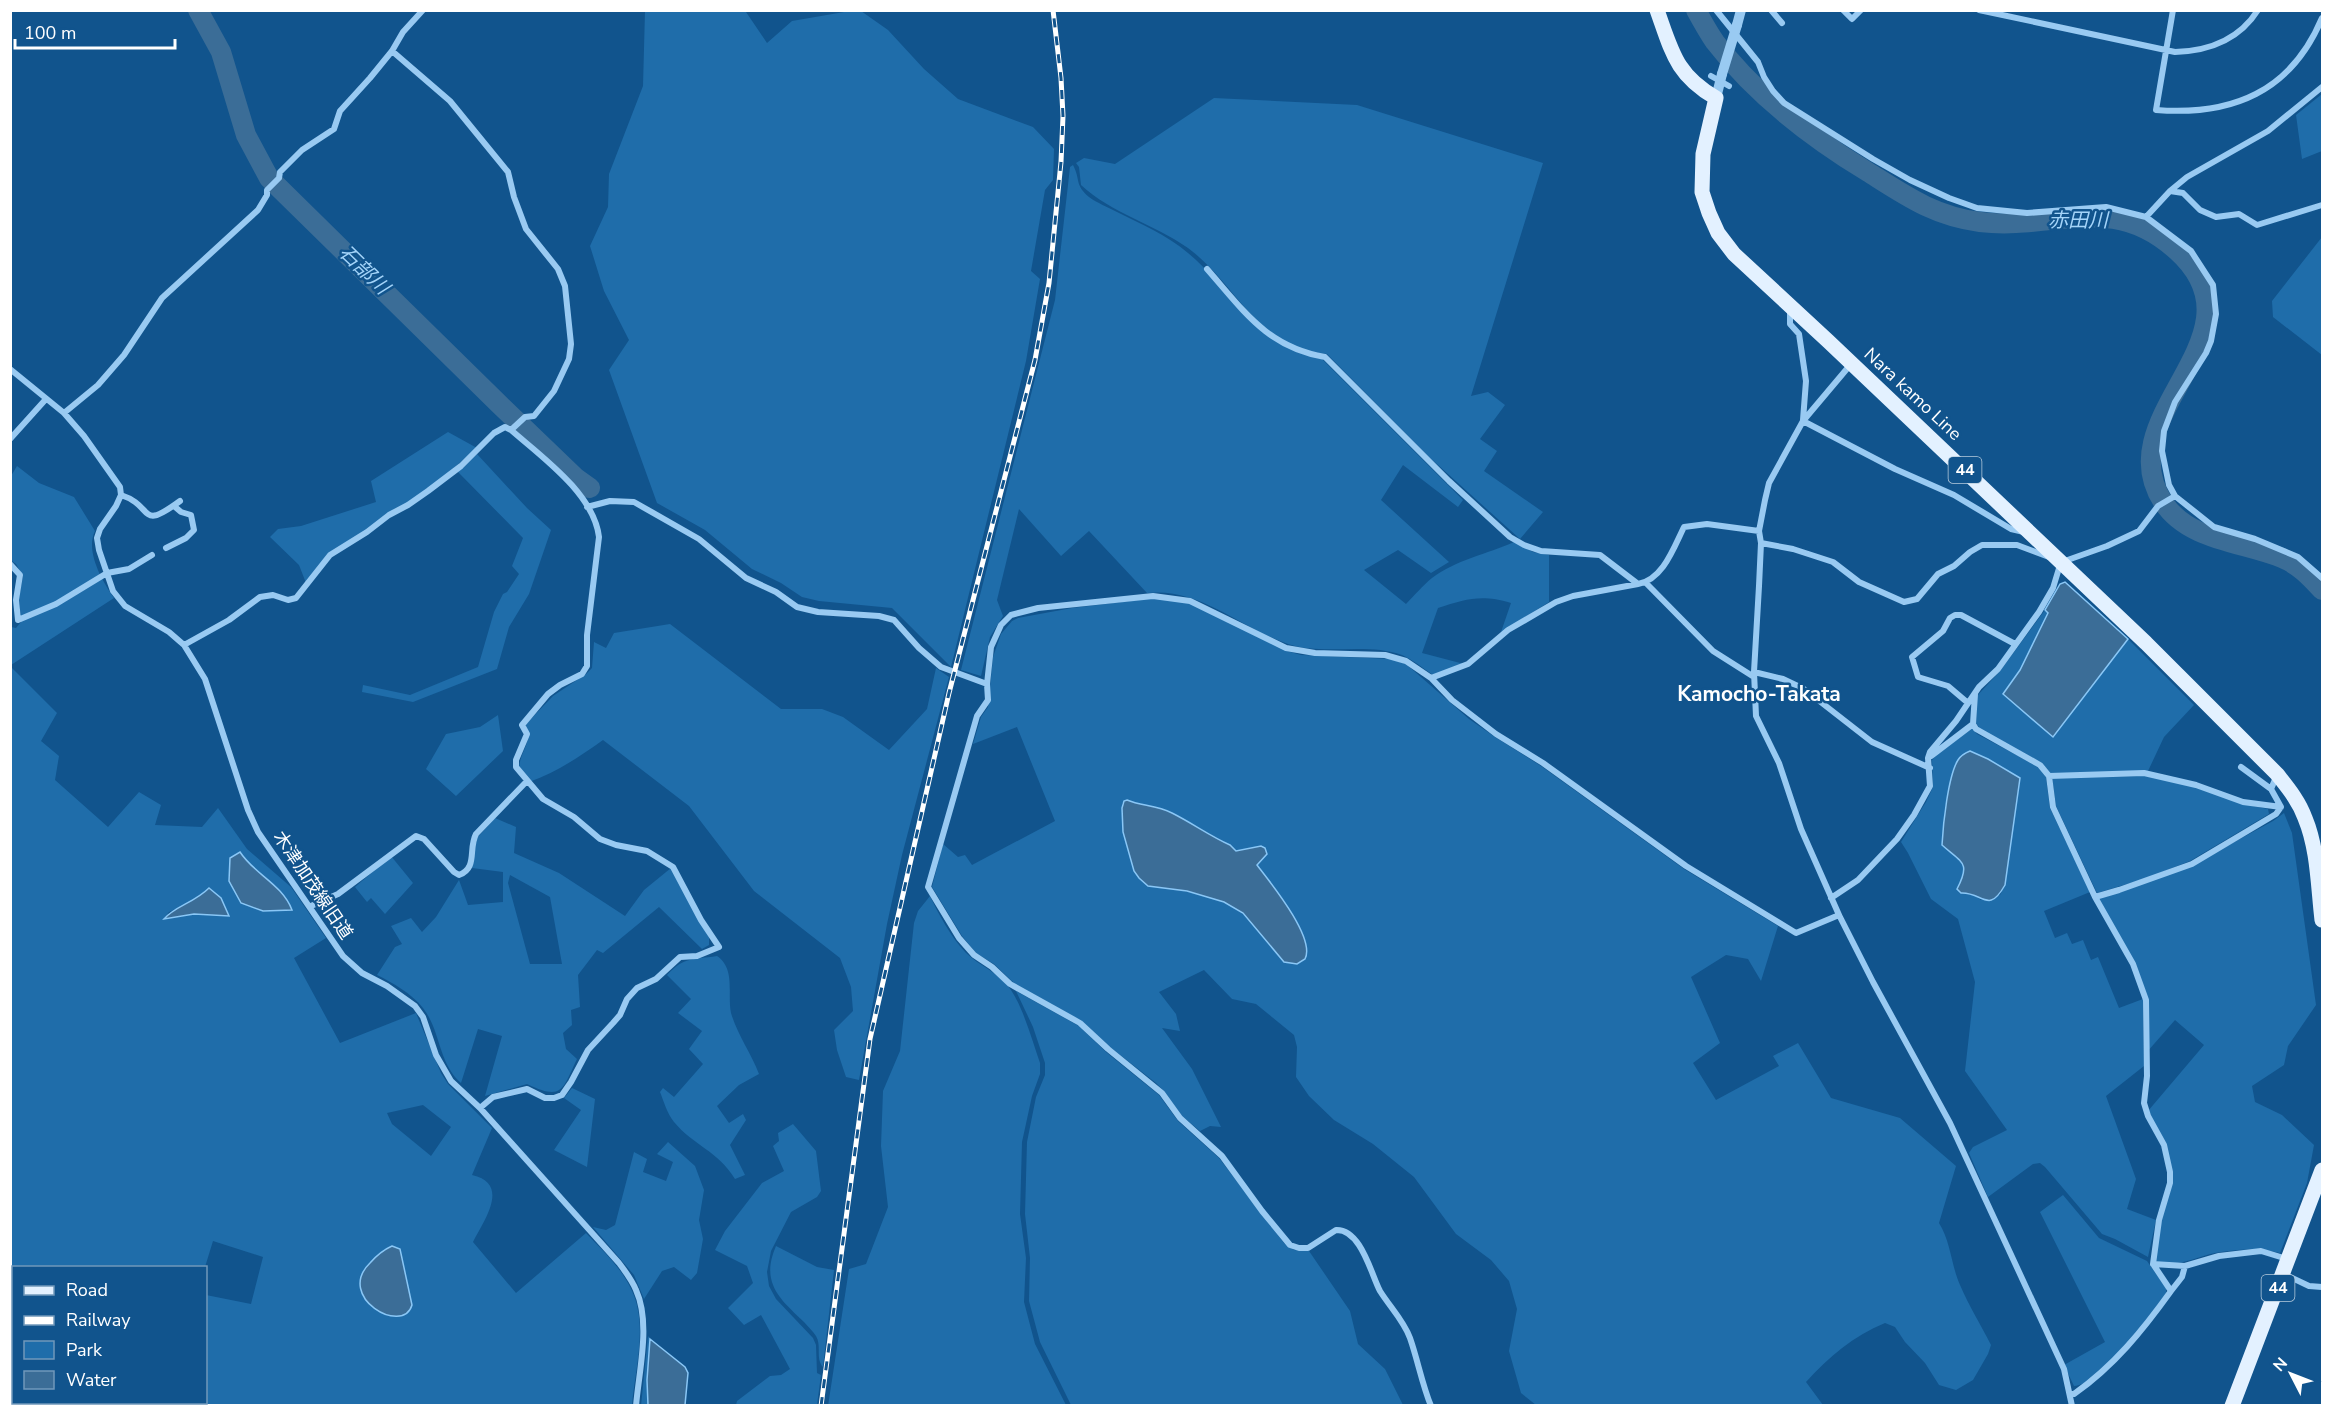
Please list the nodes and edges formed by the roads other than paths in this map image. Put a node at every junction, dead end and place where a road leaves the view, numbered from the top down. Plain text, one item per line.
1 (423, 10) edge
2 (1657, 10) edge
3 (1716, 10) edge
4 (1741, 10) edge
5 (1771, 10) edge
6 (1843, 10) edge
7 (1862, 10) edge
8 (1979, 10) edge
9 (2173, 10) edge
10 (2258, 10) edge
11 (1994, 12) edge
12 (2322, 18) edge
13 (1782, 23) dead end
14 (392, 51) junction
15 (2166, 51) junction
16 (2322, 87) edge
17 (1716, 98) junction
18 (2170, 191) junction
19 (2322, 205) edge
20 (2146, 217) junction
21 (1208, 269) dead end
22 (1790, 305) junction
23 (1852, 364) junction
24 (10, 369) edge
25 (46, 399) junction
26 (64, 413) junction
27 (1803, 421) junction
28 (513, 428) junction
29 (10, 439) edge
30 (121, 495) junction
31 (2175, 496) junction
32 (587, 507) junction
33 (1759, 531) junction
34 (2028, 532) junction
35 (1761, 543) junction
36 (166, 548) dead end
37 (152, 555) dead end
38 (2061, 562) junction
39 (10, 564) edge
40 (106, 573) junction
41 (2322, 578) edge
42 (1642, 584) junction
43 (2015, 644) junction
44 (184, 645) junction
45 (1754, 674) junction
46 (1431, 678) junction
47 (987, 684) junction
48 (1975, 694) junction
49 (1968, 703) junction
50 (1973, 724) junction
51 (1928, 758) junction
52 (2241, 767) dead end
53 (1930, 768) junction
54 (2049, 776) junction
55 (527, 781) junction
56 (2274, 781) junction
57 (2281, 807) junction
58 (2095, 897) junction
59 (1831, 898) junction
60 (311, 906) junction
61 (1839, 915) junction
62 (2322, 920) edge
63 (480, 1108) junction
64 (2322, 1170) edge
65 (2153, 1264) junction
66 (2185, 1266) junction
67 (2286, 1267) junction
68 (2322, 1287) edge
69 (2171, 1291) junction
70 (2071, 1394) junction
71 (636, 1406) edge
72 (1431, 1406) edge
73 (2072, 1406) edge
74 (2232, 1406) edge

1 - 14 street
2 - 17 main road
3 - 20 street
4 - 17 street, bridge
5 - 13 street
6 - 7 street
8 - 11 street
9 - 15 street
10 - 15 street
11 - 15 street
12 - 15 street
14 - 26 street
14 - 28 street
16 - 18 street
17 - 22 main road, Nara kamo Line / 44
18 - 19 street
18 - 20 street
20 - 31 street
21 - 42 street
22 - 23 main road, Nara kamo Line / 44
22 - 27 street
23 - 27 street
23 - 34 main road, Nara kamo Line / 44
24 - 25 street
25 - 26 street
25 - 29 street
26 - 30 street
27 - 33 street
27 - 34 street
28 - 32 street
28 - 44 street
30 - 36 street
30 - 40 street, 木津加茂線旧道
31 - 38 street
31 - 41 street
32 - 47 street
32 - 55 street
33 - 35 street
33 - 42 street
34 - 38 main road, Nara kamo Line / 44
35 - 38 street
35 - 45 street
37 - 40 street
38 - 43 street
38 - 56 main road, Nara kamo Line / 44
39 - 40 street
40 - 44 street, 木津加茂線旧道
42 - 45 street
42 - 46 street
43 - 48 street
43 - 49 street
44 - 60 street, 木津加茂線旧道
45 - 53 street
45 - 59 street
46 - 47 street
46 - 61 street
47 - 72 street
48 - 49 street
48 - 50 street
49 - 51 street
50 - 51 street
50 - 54 street
51 - 53 street
52 - 56 street
53 - 59 street
54 - 57 street
54 - 58 street
55 - 60 street
55 - 63 street
56 - 57 street
56 - 62 main road, Nara kamo Line / 44
57 - 58 street
58 - 65 street
59 - 61 street
60 - 63 street, 木津加茂線旧道
61 - 70 street
63 - 71 street, 木津加茂線旧道
64 - 67 main road, 44
65 - 66 street
65 - 69 street
66 - 67 street
66 - 69 street
67 - 68 street
67 - 74 main road, 44
69 - 70 street
70 - 73 street

